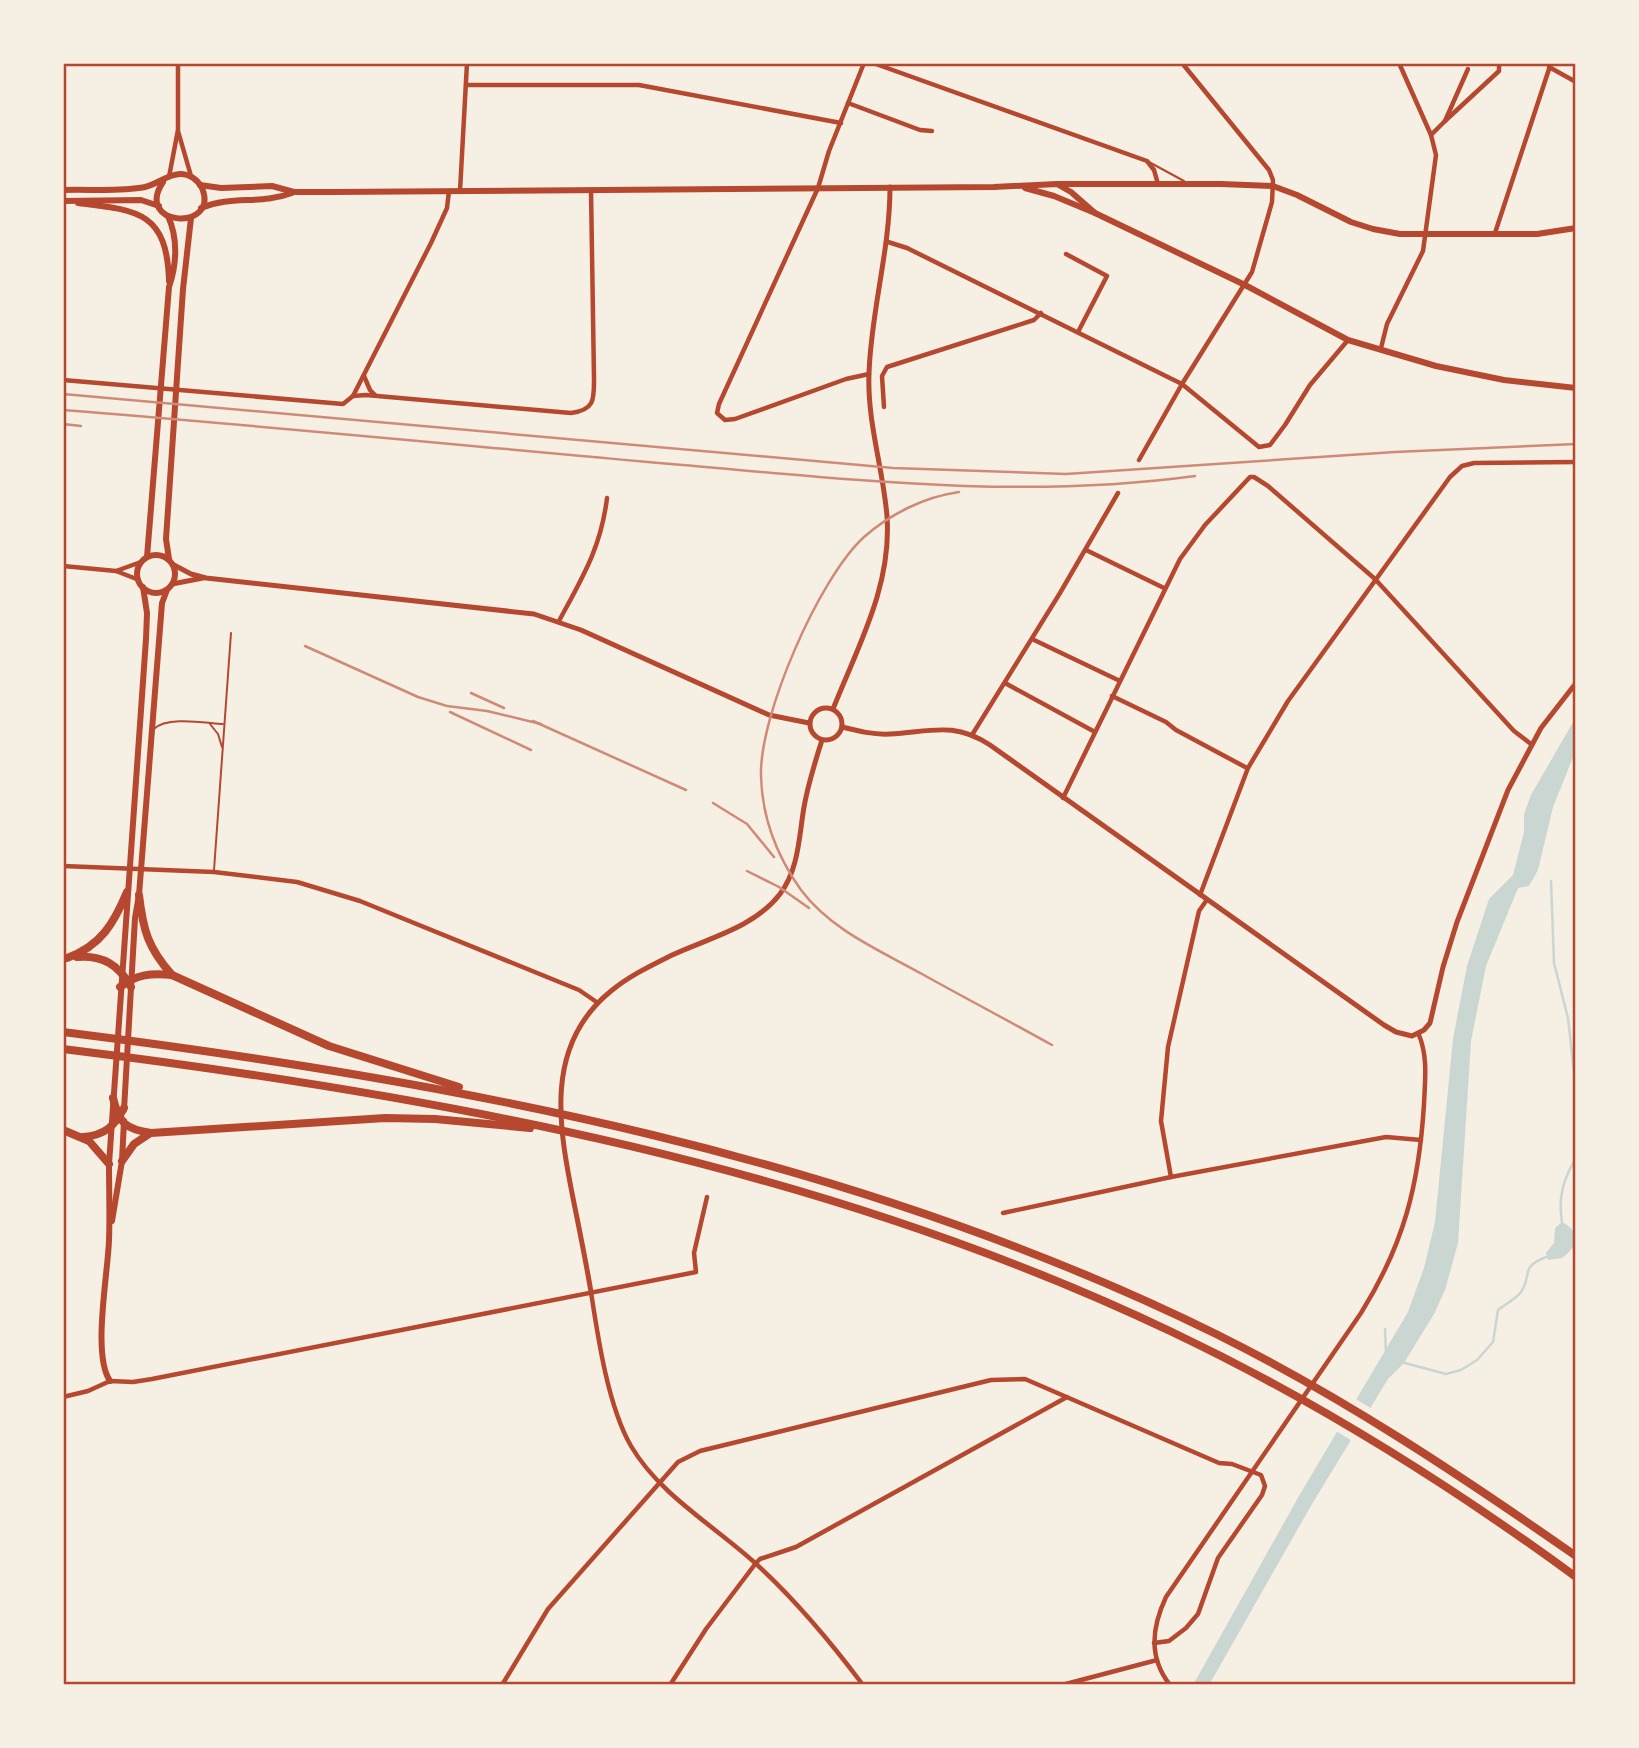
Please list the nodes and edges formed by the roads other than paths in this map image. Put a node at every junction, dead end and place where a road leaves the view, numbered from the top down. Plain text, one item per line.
1 (178, 63) edge
2 (467, 63) edge
3 (864, 63) edge
4 (873, 63) edge
5 (1182, 63) edge
6 (1399, 63) edge
7 (1499, 63) edge
8 (1550, 65) edge
9 (1468, 69) dead end
10 (1576, 82) edge
11 (466, 85) junction
12 (848, 103) junction
13 (1445, 121) junction
14 (841, 123) junction
15 (178, 130) junction
16 (932, 131) dead end
17 (1431, 135) junction
18 (1147, 161) junction
19 (191, 177) junction
20 (166, 179) junction
21 (200, 184) junction
22 (1056, 184) junction
23 (1158, 184) junction
24 (1188, 184) junction
25 (1273, 186) junction
26 (890, 187) junction
27 (1017, 187) junction
28 (818, 188) junction
29 (63, 190) edge
30 (591, 190) junction
31 (449, 191) junction
32 (460, 191) junction
33 (294, 192) junction
34 (64, 201) edge
35 (159, 206) junction
36 (201, 208) junction
37 (1095, 212) junction
38 (167, 216) junction
39 (191, 218) junction
40 (1576, 228) edge
41 (1495, 233) junction
42 (1427, 234) junction
43 (888, 242) junction
44 (1066, 254) dead end
45 (1245, 285) junction
46 (169, 287) junction
47 (1041, 313) junction
48 (1078, 332) junction
49 (1349, 340) junction
50 (1381, 348) junction
51 (364, 374) junction
52 (869, 374) junction
53 (63, 380) edge
54 (1182, 384) junction
55 (1575, 388) edge
56 (353, 396) junction
57 (376, 396) junction
58 (884, 407) dead end
59 (1139, 460) dead end
60 (1576, 462) edge
61 (1118, 493) dead end
62 (607, 498) dead end
63 (1086, 550) junction
64 (144, 559) junction
65 (171, 562) junction
66 (63, 566) edge
67 (116, 571) junction
68 (206, 578) junction
69 (1375, 579) junction
70 (139, 580) junction
71 (143, 587) junction
72 (169, 587) junction
73 (1164, 588) junction
74 (559, 621) junction
75 (231, 633) dead end
76 (1032, 639) junction
77 (1120, 681) junction
78 (1576, 683) edge
79 (1005, 684) junction
80 (1112, 696) junction
81 (833, 709) junction
82 (210, 723) junction
83 (809, 723) junction
84 (225, 724) junction
85 (842, 727) junction
86 (1095, 732) junction
87 (151, 733) junction
88 (972, 735) junction
89 (822, 740) junction
90 (1531, 744) junction
91 (223, 747) junction
92 (1248, 768) junction
93 (1062, 797) junction
94 (63, 866) edge
95 (214, 872) junction
96 (127, 892) junction
97 (139, 895) junction
98 (1199, 896) junction
99 (1206, 901) junction
100 (65, 959) edge
101 (121, 971) junction
102 (172, 975) junction
103 (130, 982) junction
104 (120, 987) junction
105 (598, 1003) junction
106 (63, 1031) edge
107 (1419, 1035) junction
108 (63, 1049) edge
109 (113, 1098) junction
110 (509, 1101) junction
111 (124, 1108) joint
112 (121, 1121) junction
113 (111, 1128) junction
114 (63, 1130) edge
115 (566, 1131) junction
116 (150, 1133) junction
117 (83, 1137) junction
118 (1421, 1140) junction
119 (122, 1161) junction
120 (109, 1164) junction
121 (1171, 1177) junction
122 (707, 1197) dead end
123 (1003, 1213) dead end
124 (109, 1240) junction
125 (591, 1292) junction
126 (110, 1381) junction
127 (63, 1397) edge
128 (1067, 1397) junction
129 (660, 1482) junction
130 (1576, 1556) edge
131 (756, 1563) junction
132 (1576, 1577) edge
133 (1154, 1643) junction
134 (1157, 1660) junction
135 (502, 1685) edge
136 (670, 1685) edge
137 (863, 1685) edge
138 (1062, 1685) edge
139 (1170, 1685) edge

1 - 15 street
2 - 11 street
3 - 12 street
4 - 18 street
5 - 25 street
6 - 17 street
7 - 13 street
8 - 10 street
8 - 41 street
9 - 13 street
11 - 14 street
11 - 32 street
12 - 14 street
12 - 16 street
13 - 17 street
14 - 28 street
15 - 19 street
15 - 20 street
17 - 42 street
18 - 23 street
18 - 24 lane
19 - 20 main road
19 - 21 main road
20 - 29 main road
20 - 35 main road
21 - 33 main road
21 - 36 main road
22 - 23 main road
22 - 27 main road
22 - 37 main road
23 - 24 main road
24 - 25 main road
25 - 42 main road
25 - 45 street
26 - 27 main road
26 - 28 main road
26 - 43 street
27 - 37 main road
28 - 30 main road
28 - 52 street
30 - 32 main road
30 - 57 street
31 - 32 main road
31 - 33 main road
31 - 51 street
33 - 36 main road
34 - 35 main road
34 - 46 main road
35 - 38 main road
36 - 39 main road
37 - 45 main road
38 - 39 main road
38 - 46 main road
39 - 65 main road
40 - 41 main road
41 - 42 main road
42 - 50 street
43 - 47 street
43 - 52 street
44 - 48 street
45 - 49 main road
45 - 54 street
46 - 64 main road
47 - 48 street
47 - 58 street
48 - 54 street
49 - 50 main road
49 - 54 street
50 - 55 main road
51 - 56 street
51 - 57 street
52 - 81 street
53 - 56 street
54 - 59 street
56 - 57 street
60 - 69 street
61 - 63 street
62 - 74 street
63 - 73 street
63 - 76 street
64 - 65 main road
64 - 67 street
64 - 70 main road
65 - 68 street
65 - 72 main road
66 - 67 street
67 - 70 street
68 - 72 street
68 - 74 street
69 - 73 street
69 - 90 street
69 - 92 street
70 - 71 main road
71 - 72 main road
71 - 96 main road
72 - 87 main road
73 - 77 street
74 - 83 street
75 - 84 lane
76 - 77 street
76 - 79 street
77 - 80 street
78 - 90 street
79 - 86 street
79 - 88 street
80 - 86 street
80 - 92 street
81 - 83 street
81 - 85 street
82 - 84 lane
82 - 87 lane
82 - 91 lane
83 - 89 street
84 - 91 lane
85 - 88 street
85 - 89 street
86 - 93 street
87 - 97 main road
88 - 93 street
89 - 105 street
90 - 107 street
91 - 95 lane
92 - 98 street
93 - 98 street
94 - 95 street
95 - 105 street
96 - 100 highway
96 - 101 main road
97 - 102 highway
97 - 103 main road
98 - 99 street
99 - 107 street
99 - 121 street
100 - 101 highway
101 - 103 highway
101 - 104 main road
102 - 103 highway
102 - 110 highway
103 - 104 highway
103 - 111 main road
104 - 109 main road
105 - 125 street
106 - 110 highway
107 - 118 street
108 - 115 highway
109 - 112 highway
109 - 113 main road
110 - 130 highway
111 - 112 highway
112 - 113 highway
112 - 116 highway
112 - 119 main road
113 - 117 highway
113 - 120 main road
114 - 117 highway
115 - 116 highway
115 - 132 highway
116 - 119 highway
117 - 120 highway
118 - 121 street
118 - 133 street
119 - 124 main road
120 - 124 main road
121 - 123 street
122 - 125 street
124 - 126 main road
125 - 126 street
125 - 129 street
126 - 127 street
128 - 129 street
128 - 131 street
128 - 133 street
129 - 131 street
129 - 135 street
131 - 136 street
131 - 137 street
133 - 134 street
134 - 138 street
134 - 139 street

